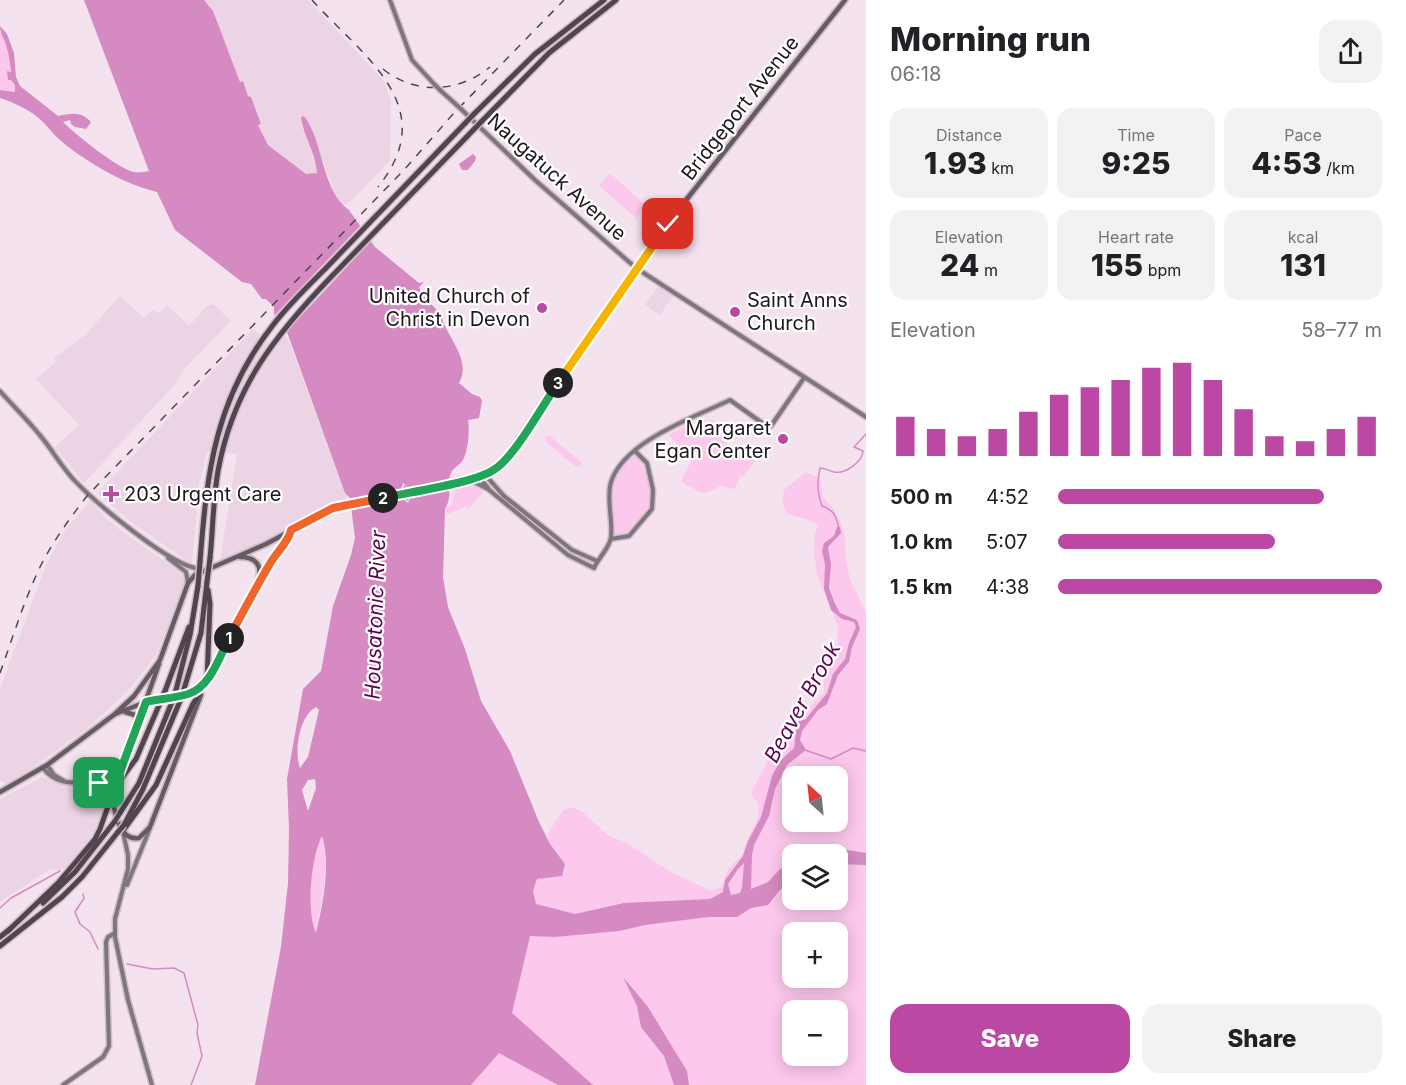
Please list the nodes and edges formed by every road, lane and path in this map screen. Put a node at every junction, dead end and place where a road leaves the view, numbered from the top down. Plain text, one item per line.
1 (390, 0) edge
2 (604, 0) edge
3 (616, 0) edge
4 (845, 0) edge
5 (636, 268) junction
6 (804, 378) junction
7 (0, 391) edge
8 (866, 417) edge
9 (635, 451) junction
10 (483, 476) junction
11 (462, 481) junction
12 (488, 489) junction
13 (291, 530) junction
14 (611, 539) junction
15 (576, 553) junction
16 (165, 555) junction
17 (238, 557) junction
18 (573, 558) junction
19 (597, 561) junction
20 (211, 568) junction
21 (207, 582) junction
22 (188, 583) junction
23 (257, 585) junction
24 (194, 615) junction
25 (160, 660) junction
26 (158, 667) junction
27 (207, 681) junction
28 (160, 701) junction
29 (146, 702) junction
30 (123, 712) junction
31 (115, 714) junction
32 (138, 724) junction
33 (45, 767) junction
34 (0, 783) edge
35 (114, 788) junction
36 (2, 791) edge
37 (112, 795) junction
38 (150, 827) junction
39 (122, 830) junction
40 (124, 891) junction
41 (8, 931) junction
42 (115, 933) junction
43 (0, 938) edge
44 (115, 941) junction
45 (106, 944) junction
46 (0, 946) edge
47 (63, 1085) edge
48 (152, 1085) edge

1 - 5 main road, Naugatuck Avenue, bridge
2 - 24 highway, bridge
3 - 21 highway, bridge
4 - 5 main road, Bridgeport Avenue
5 - 6 main road, Naugatuck Avenue
5 - 10 main road, Bridgeport Avenue
6 - 8 main road, Naugatuck Avenue
6 - 9 main road
7 - 16 main road
9 - 14 main road
9 - 14 main road
10 - 11 main road, Bridgeport Avenue
10 - 12 main road
10 - 15 main road
11 - 12 main road
11 - 13 main road, Bridgeport Avenue
12 - 18 main road
13 - 17 main road, Bridgeport Avenue
13 - 23 main road
14 - 19 main road
15 - 18 main road
15 - 19 main road
16 - 20 main road
16 - 22 main road
17 - 20 main road, Bridgeport Avenue
17 - 23 main road
18 - 19 main road
20 - 22 main road, Bridgeport Avenue
21 - 27 highway
21 - 39 highway, bridge
22 - 25 main road
23 - 27 main road
24 - 28 highway, bridge
24 - 41 highway, bridge
25 - 26 main road
25 - 31 main road
26 - 28 main road
26 - 29 main road
27 - 28 main road
27 - 38 main road
27 - 39 highway
28 - 29 main road
28 - 35 highway
29 - 30 main road
29 - 32 main road
30 - 31 main road
30 - 32 main road
31 - 33 main road
32 - 35 main road
33 - 35 main road
33 - 36 main road
34 - 36 main road
35 - 37 main road
37 - 39 main road
37 - 41 highway
38 - 39 main road
38 - 40 main road
39 - 40 main road
39 - 46 highway
40 - 42 main road
41 - 43 highway
42 - 44 main road
42 - 45 main road
44 - 45 main road
44 - 48 main road
45 - 47 main road

